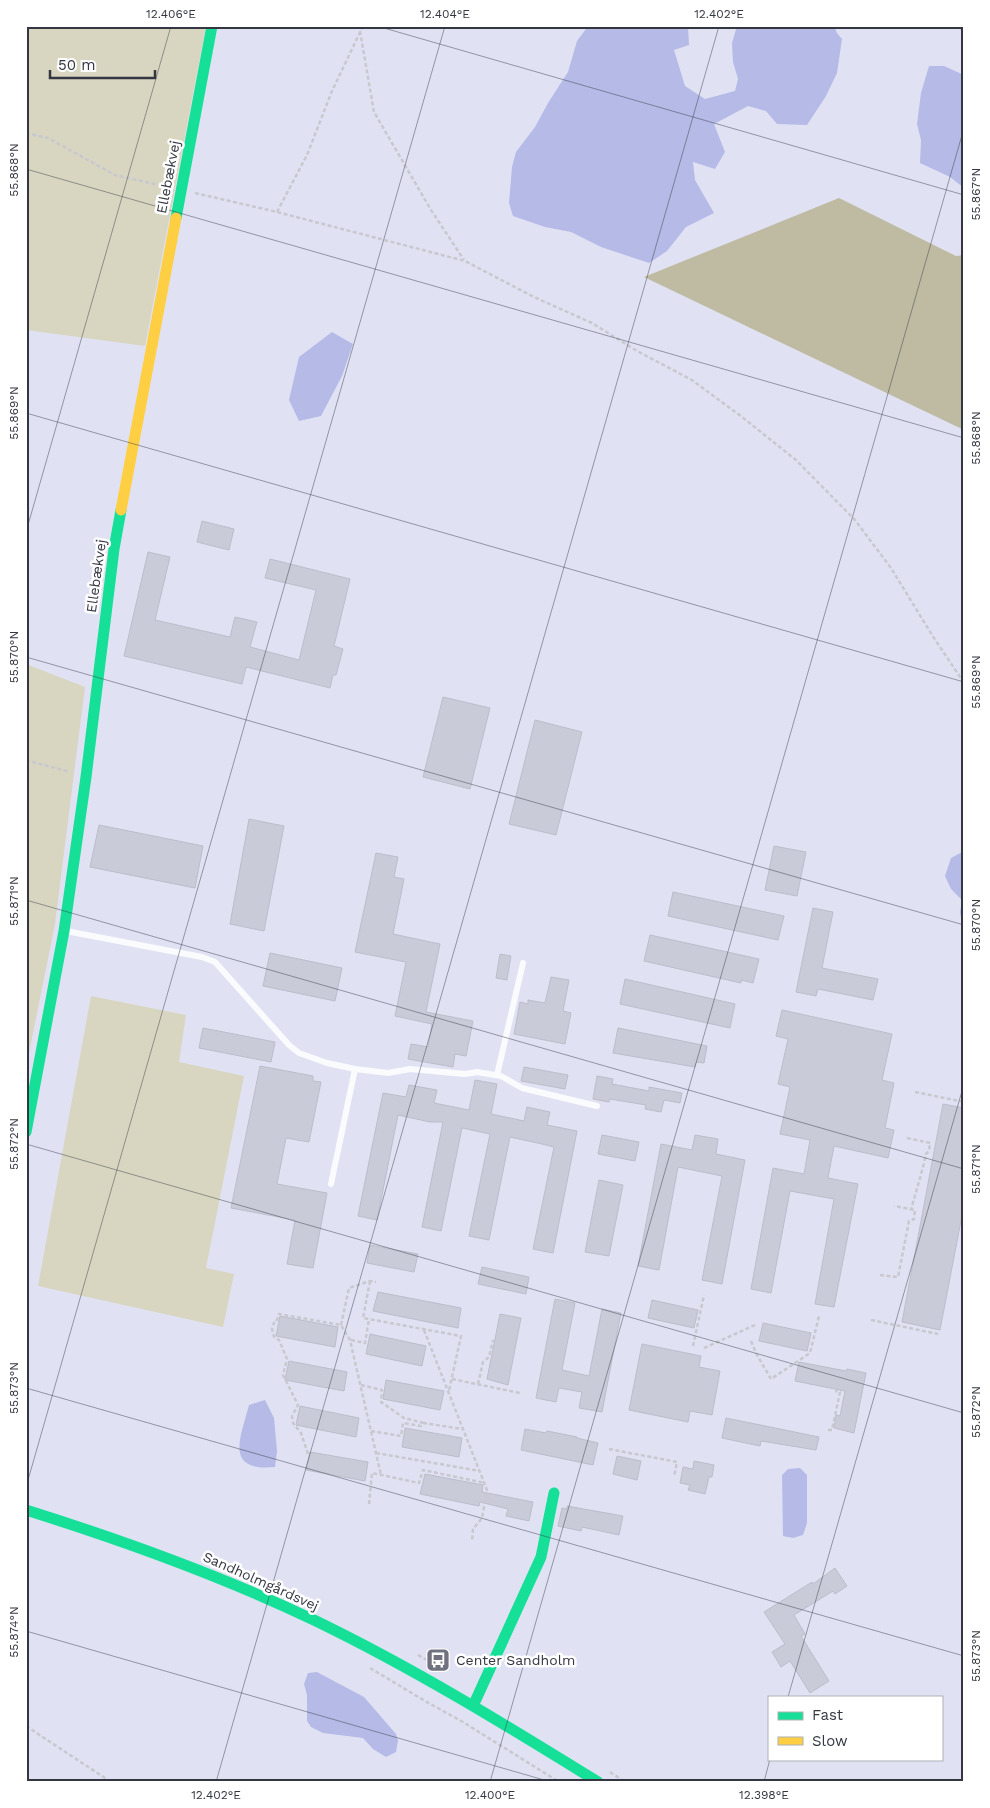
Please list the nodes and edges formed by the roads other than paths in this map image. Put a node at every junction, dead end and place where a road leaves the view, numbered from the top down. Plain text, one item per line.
1 (212, 26) edge
2 (64, 931) junction
3 (523, 963) dead end
4 (355, 1068) junction
5 (497, 1075) junction
6 (597, 1106) dead end
7 (26, 1132) edge
8 (330, 1184) dead end
9 (554, 1493) dead end
10 (26, 1510) edge
11 (473, 1706) junction
12 (598, 1782) edge

1 - 2 street, Ellebækvej
2 - 4 lane
2 - 7 street, Ellebækvej
3 - 5 lane
4 - 5 lane
4 - 8 lane
5 - 6 lane
9 - 11 street
10 - 11 street, Sandholmgårdsvej
11 - 12 street, Sandholmgårdsvej

